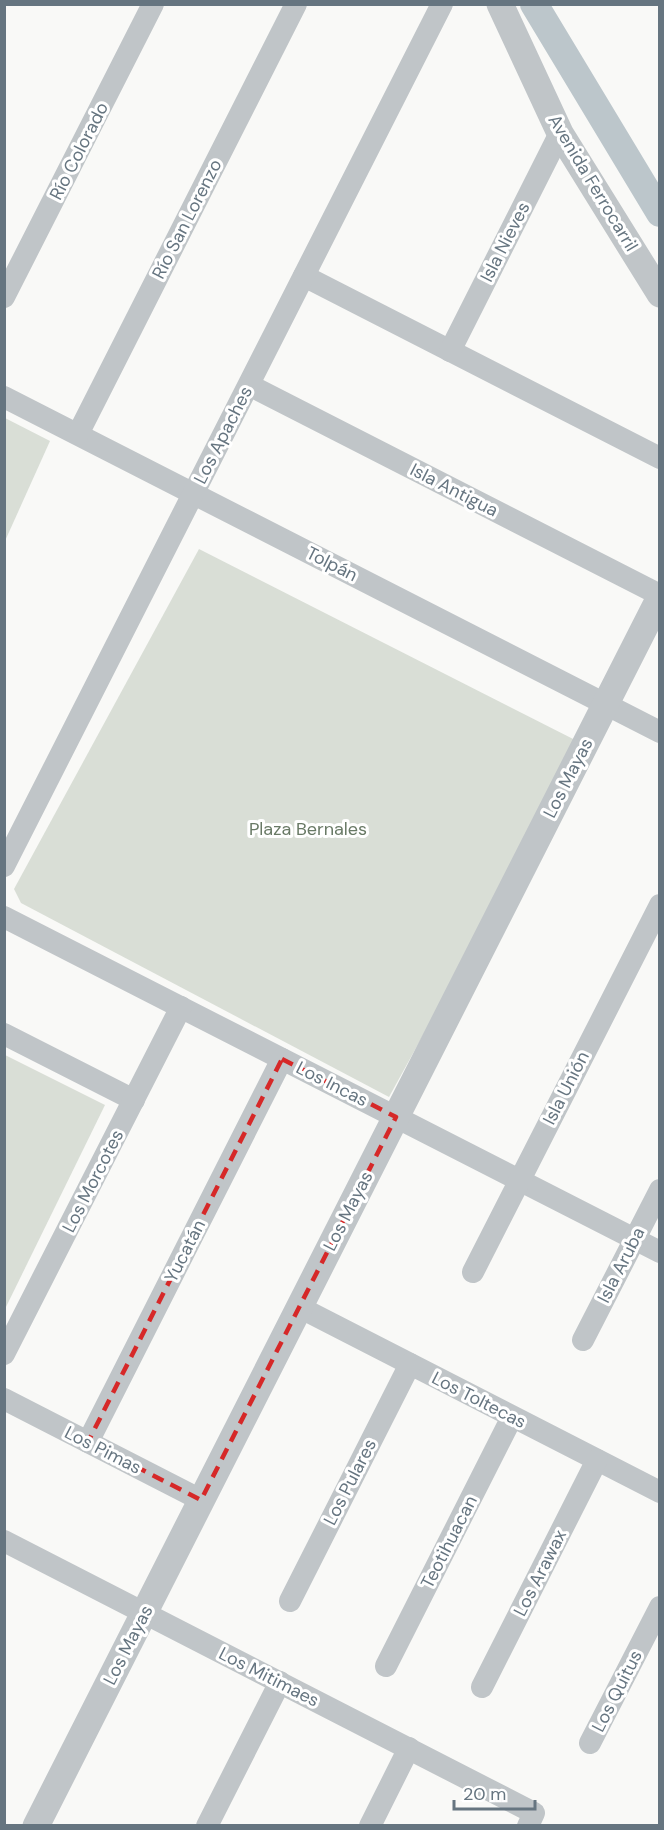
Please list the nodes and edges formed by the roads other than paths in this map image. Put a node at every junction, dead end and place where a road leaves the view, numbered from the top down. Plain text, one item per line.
1 (153, 4) edge
2 (296, 4) edge
3 (442, 4) edge
4 (497, 8) edge
5 (560, 133) junction
6 (304, 276) junction
7 (660, 294) edge
8 (4, 297) edge
9 (450, 351) junction
10 (249, 385) junction
11 (4, 397) edge
12 (78, 434) junction
13 (660, 458) edge
14 (194, 493) junction
15 (660, 596) edge
16 (605, 704) junction
17 (660, 732) edge
18 (4, 866) edge
19 (660, 905) edge
20 (4, 917) edge
21 (181, 1007) junction
22 (4, 1034) edge
23 (282, 1059) junction
24 (134, 1100) junction
25 (396, 1117) junction
26 (520, 1180) junction
27 (660, 1190) edge
28 (635, 1239) junction
29 (660, 1252) edge
30 (473, 1272) dead end
31 (299, 1307) junction
32 (584, 1340) dead end
33 (4, 1354) edge
34 (410, 1364) junction
35 (4, 1399) edge
36 (512, 1417) junction
37 (88, 1442) junction
38 (597, 1460) junction
39 (660, 1492) edge
40 (201, 1500) junction
41 (4, 1542) edge
42 (290, 1601) dead end
43 (660, 1607) edge
44 (144, 1613) junction
45 (386, 1666) dead end
46 (280, 1682) junction
47 (482, 1687) dead end
48 (590, 1743) dead end
49 (409, 1749) junction
50 (531, 1819) edge
51 (36, 1826) edge
52 (207, 1826) edge
53 (370, 1826) edge

1 - 8 street, Río Colorado
2 - 12 street, Río San Lorenzo
3 - 6 street, Los Apaches
4 - 5 street, Avenida Ferrocarril
5 - 7 street, Avenida Ferrocarril
5 - 9 street, Isla Nieves
6 - 9 street
6 - 10 street, Los Apaches
9 - 13 street
10 - 14 street, Los Apaches
10 - 15 street, Isla Antigua
11 - 12 street, Tolpán
12 - 14 street, Tolpán
14 - 16 street, Tolpán
14 - 18 street, Los Apaches
15 - 16 street, Los Mayas
16 - 17 street, Tolpán
16 - 25 street, Los Mayas
19 - 26 street, Isla Unión
20 - 21 street, Los Incas
21 - 23 street, Los Incas
21 - 24 street, Los Morcotes
22 - 24 street
23 - 25 street, Los Incas
23 - 37 street, Yucatán
24 - 33 street, Los Morcotes
25 - 26 street, Los Incas
25 - 31 street, Los Mayas
26 - 28 street, Los Incas
26 - 30 street, Isla Unión
27 - 28 street, Isla Aruba
28 - 29 street, Los Incas
28 - 32 street, Isla Aruba
31 - 34 street, Los Toltecas
31 - 40 street, Los Mayas
34 - 36 street, Los Toltecas
34 - 42 street, Los Pulares
35 - 37 street, Los Pimas
36 - 38 street, Los Toltecas
36 - 45 street, Teotihuacan
37 - 40 street, Los Pimas
38 - 39 street, Los Toltecas
38 - 47 street, Los Arawax
40 - 44 street, Los Mayas
41 - 44 street, Los Mitimaes
43 - 48 street, Los Quitus
44 - 46 street, Los Mitimaes
44 - 51 street, Los Mayas
46 - 49 street, Los Mitimaes
46 - 52 street
49 - 50 street, Los Mitimaes
49 - 53 street

